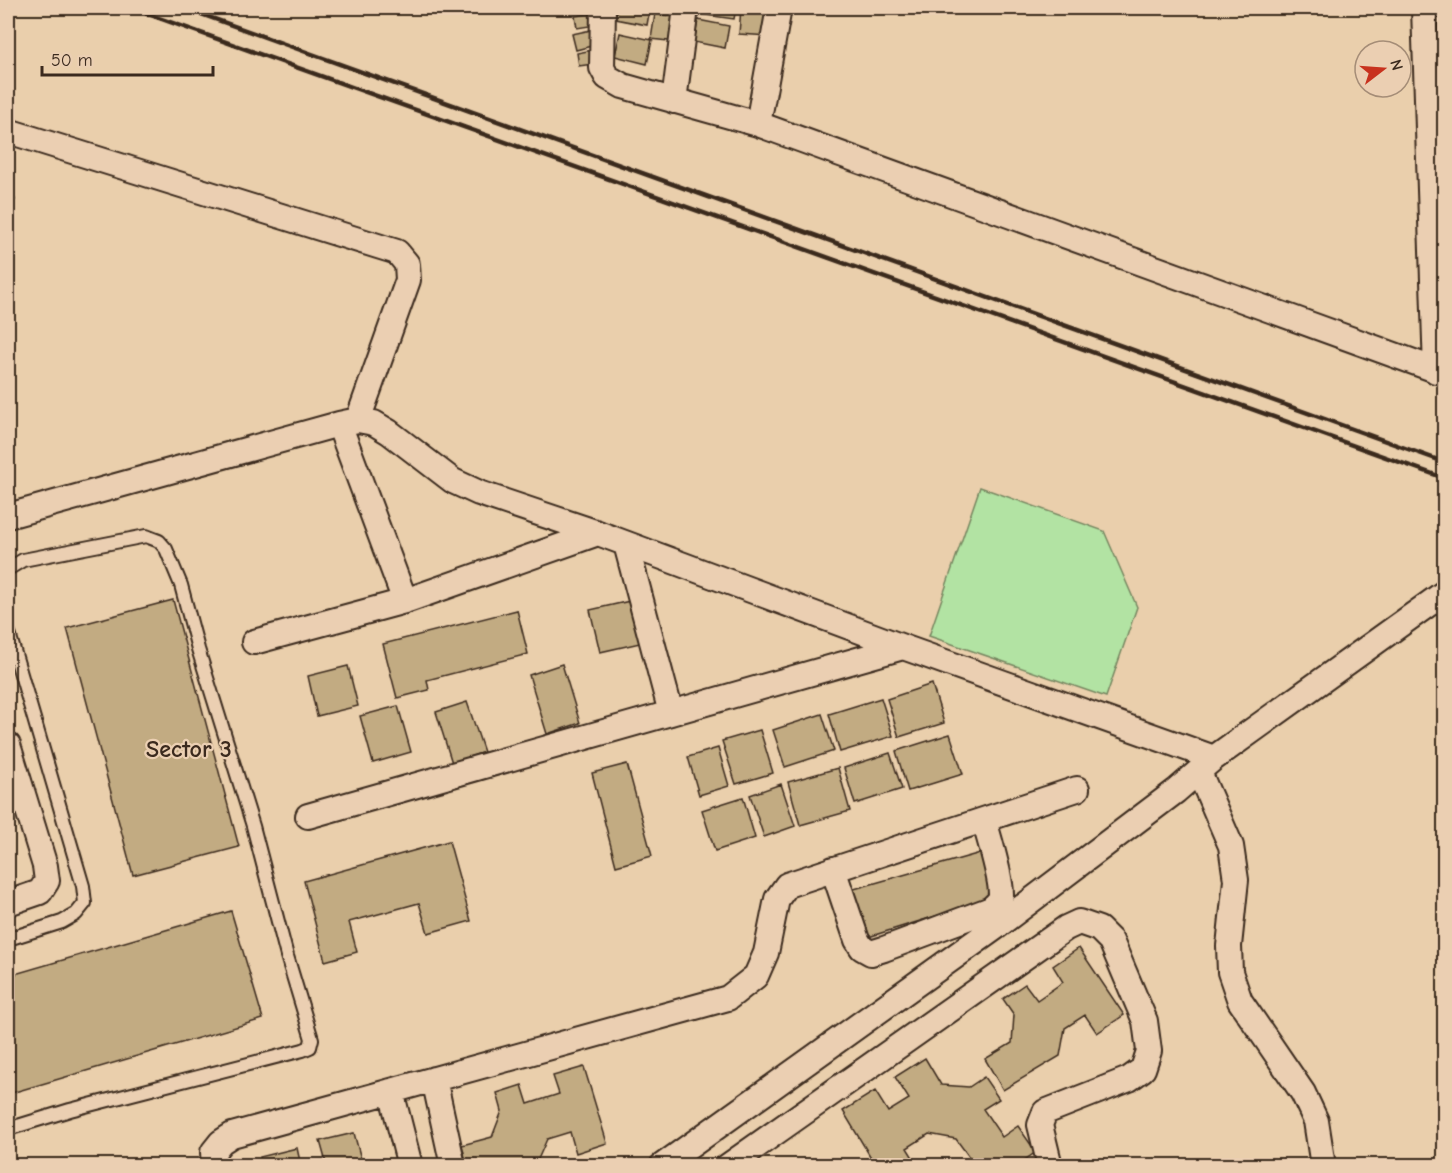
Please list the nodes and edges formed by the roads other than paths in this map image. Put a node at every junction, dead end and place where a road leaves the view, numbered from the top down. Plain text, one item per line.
1 (603, 8) edge
2 (686, 8) edge
3 (778, 8) edge
4 (1424, 8) edge
5 (674, 101) junction
6 (758, 124) junction
7 (8, 131) edge
8 (1440, 372) edge
9 (348, 422) junction
10 (8, 516) edge
11 (598, 533) junction
12 (626, 544) junction
13 (8, 569) edge
14 (1444, 593) edge
15 (405, 601) junction
16 (8, 630) edge
17 (254, 642) dead end
18 (903, 647) junction
19 (671, 713) junction
20 (8, 745) edge
21 (1207, 765) junction
22 (1077, 789) dead end
23 (308, 816) dead end
24 (984, 820) junction
25 (833, 869) junction
26 (8, 903) edge
27 (8, 939) edge
28 (434, 1079) junction
29 (391, 1091) junction
30 (8, 1129) edge
31 (214, 1166) edge
32 (410, 1166) edge
33 (453, 1166) edge
34 (663, 1166) edge
35 (728, 1166) edge
36 (1050, 1166) edge
37 (1323, 1166) edge

1 - 5 street
2 - 5 street
3 - 6 street
4 - 8 street
5 - 6 street
6 - 8 street
7 - 9 street
9 - 10 street
9 - 11 street
9 - 15 street
11 - 12 street
11 - 15 street
12 - 18 street
12 - 19 street
13 - 30 lane
14 - 21 street
15 - 17 street
16 - 27 lane
18 - 19 street
18 - 21 street
19 - 23 street
20 - 26 street
21 - 34 street
21 - 37 street
22 - 24 street
24 - 25 street
24 - 25 street
25 - 28 street
28 - 29 street
28 - 33 street
29 - 31 street
29 - 32 street
35 - 36 street

